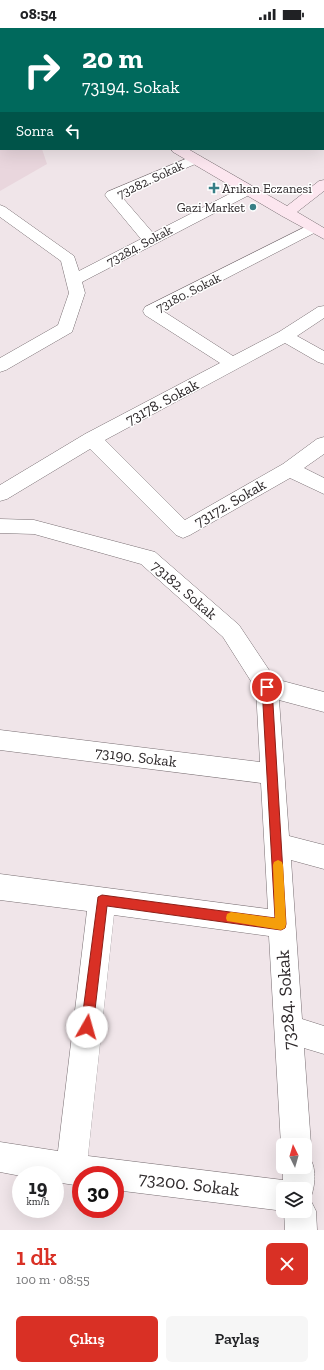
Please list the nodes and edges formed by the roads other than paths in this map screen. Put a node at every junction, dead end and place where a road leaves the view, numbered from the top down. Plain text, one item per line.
1 (180, 150) edge
2 (195, 159) junction
3 (324, 184) edge
4 (248, 190) junction
5 (0, 210) edge
6 (287, 213) junction
7 (318, 231) edge
8 (150, 239) junction
9 (73, 280) junction
10 (324, 311) edge
11 (285, 336) junction
12 (324, 358) edge
13 (234, 364) junction
14 (0, 366) edge
15 (92, 439) junction
16 (324, 444) edge
17 (290, 469) junction
18 (324, 487) edge
19 (0, 494) edge
20 (0, 526) edge
21 (267, 687) junction
22 (324, 702) edge
23 (0, 740) edge
24 (273, 774) junction
25 (277, 844) junction
26 (324, 857) edge
27 (0, 887) edge
28 (102, 901) junction
29 (281, 924) junction
30 (289, 1029) junction
31 (324, 1040) edge
32 (296, 1138) edge
33 (0, 1157) edge
34 (71, 1169) junction
35 (276, 1195) edge
36 (301, 1218) edge
37 (302, 1230) edge

1 - 2 main road
2 - 4 main road
2 - 8 street, 73282. Sokak
3 - 6 main road
4 - 6 main road
4 - 8 street, 73284. Sokak
5 - 9 street
6 - 7 main road
7 - 13 street, 73180. Sokak
8 - 9 street, 73284. Sokak
9 - 14 street
10 - 11 street, 73178. Sokak
11 - 12 street
11 - 13 street, 73178. Sokak
13 - 15 street, 73178. Sokak
15 - 17 street, 73172. Sokak
15 - 19 street, 73178. Sokak
16 - 17 street, 73172. Sokak
17 - 18 street
20 - 21 street, 73182. Sokak
21 - 22 street
21 - 24 street, 73284. Sokak
23 - 24 street, 73190. Sokak
24 - 25 street, 73284. Sokak
25 - 26 street
25 - 29 street, 73284. Sokak
27 - 28 street
28 - 29 street
28 - 34 street
29 - 30 street, 73284. Sokak
30 - 31 street
30 - 32 street, 73284. Sokak
33 - 34 street, 73200. Sokak
34 - 35 street, 73200. Sokak
36 - 37 street

